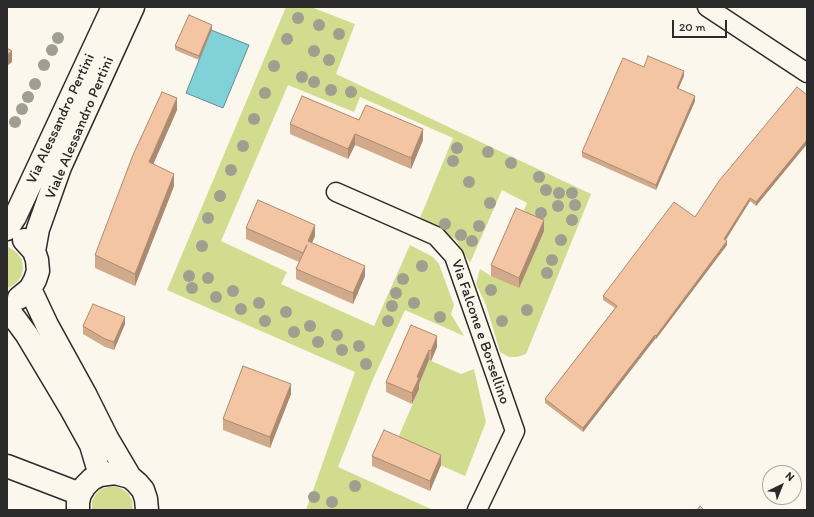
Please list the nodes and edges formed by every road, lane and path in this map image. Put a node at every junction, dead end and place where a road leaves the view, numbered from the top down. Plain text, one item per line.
1 (113, 7) edge
2 (133, 7) edge
3 (707, 7) edge
4 (807, 73) edge
5 (336, 192) dead end
6 (7, 230) edge
7 (34, 251) junction
8 (30, 289) junction
9 (7, 302) edge
10 (7, 308) edge
11 (7, 466) edge
12 (100, 475) junction
13 (130, 477) junction
14 (77, 504) edge
15 (151, 506) edge
16 (477, 510) edge

1 - 6 main road, Via Alessandro Pertini
2 - 7 main road, Viale Alessandro Pertini
3 - 4 street
5 - 16 street, Via Falcone e Borsellino
6 - 7 main road
7 - 8 main road
8 - 9 main road
8 - 13 main road
10 - 12 main road
11 - 14 main road
12 - 13 main road
12 - 14 main road
13 - 15 main road

